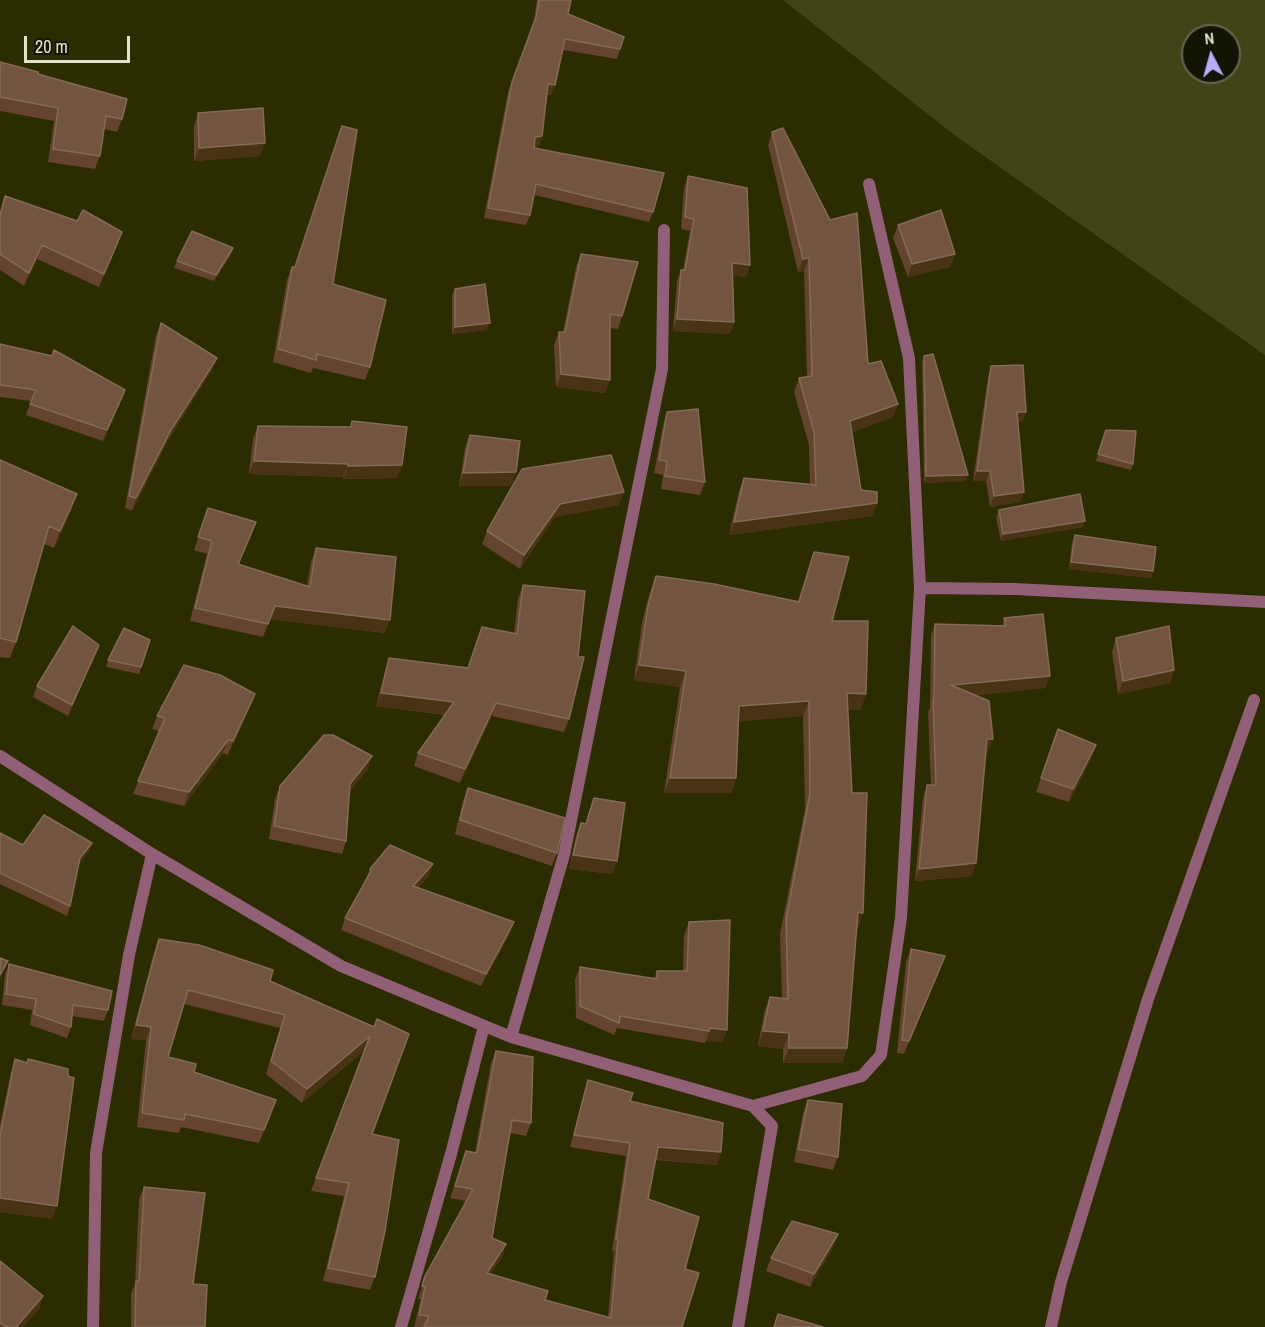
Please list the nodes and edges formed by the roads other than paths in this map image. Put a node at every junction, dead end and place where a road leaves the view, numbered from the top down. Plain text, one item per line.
1 (869, 184) dead end
2 (664, 230) dead end
3 (920, 588) junction
4 (1265, 602) edge
5 (1254, 700) dead end
6 (0, 756) edge
7 (152, 854) junction
8 (484, 1026) junction
9 (511, 1037) junction
10 (753, 1106) junction
11 (93, 1327) edge
12 (401, 1327) edge
13 (738, 1327) edge
14 (1051, 1327) edge

1 - 3 street
2 - 9 street
3 - 4 street
3 - 10 street
5 - 14 street
6 - 7 street
7 - 8 street
7 - 11 street
8 - 9 street
8 - 12 street
9 - 10 street
10 - 13 street

